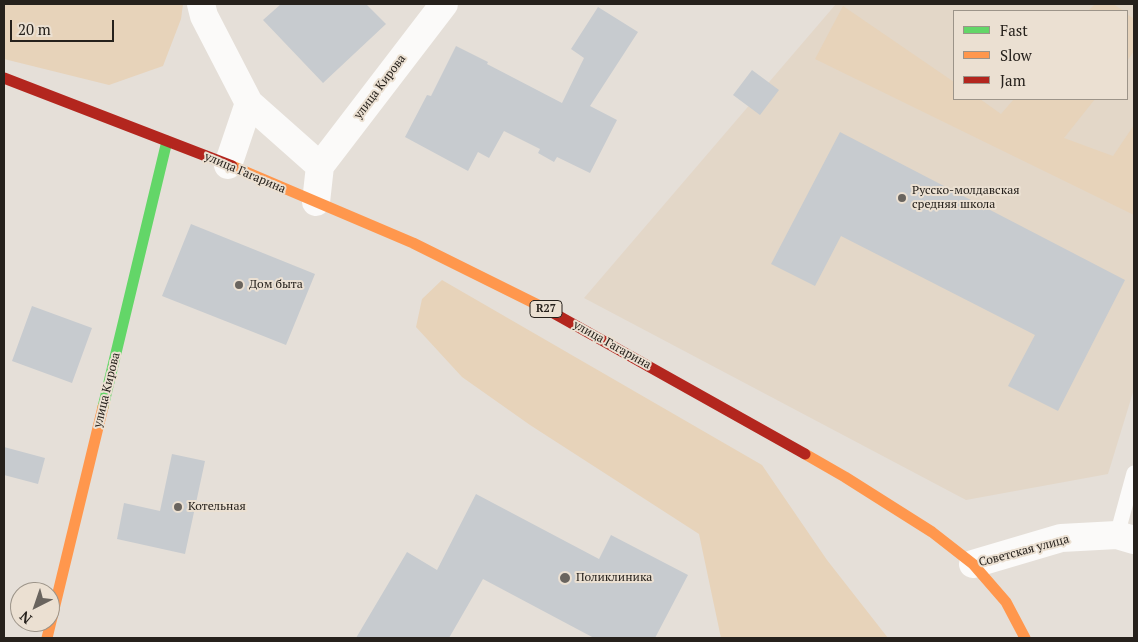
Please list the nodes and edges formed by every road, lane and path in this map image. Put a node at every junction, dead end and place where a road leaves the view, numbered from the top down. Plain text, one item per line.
1 (201, 4) edge
2 (444, 4) edge
3 (4, 78) edge
4 (249, 104) junction
5 (167, 141) junction
6 (228, 165) junction
7 (320, 166) junction
8 (316, 202) junction
9 (1134, 473) edge
10 (1125, 537) edge
11 (973, 564) junction
12 (47, 638) edge
13 (1025, 638) edge

1 - 4 street
2 - 7 street, улица Кирова
3 - 5 main road, улица Гагарина / R27
4 - 6 street
4 - 7 street
5 - 6 main road, улица Гагарина / R27
5 - 12 main road, улица Кирова
6 - 8 main road, улица Гагарина / R27
7 - 8 street
8 - 11 main road, улица Гагарина / R27
9 - 10 lane
10 - 11 street, Советская улица
11 - 13 main road, улица Гагарина / R27

